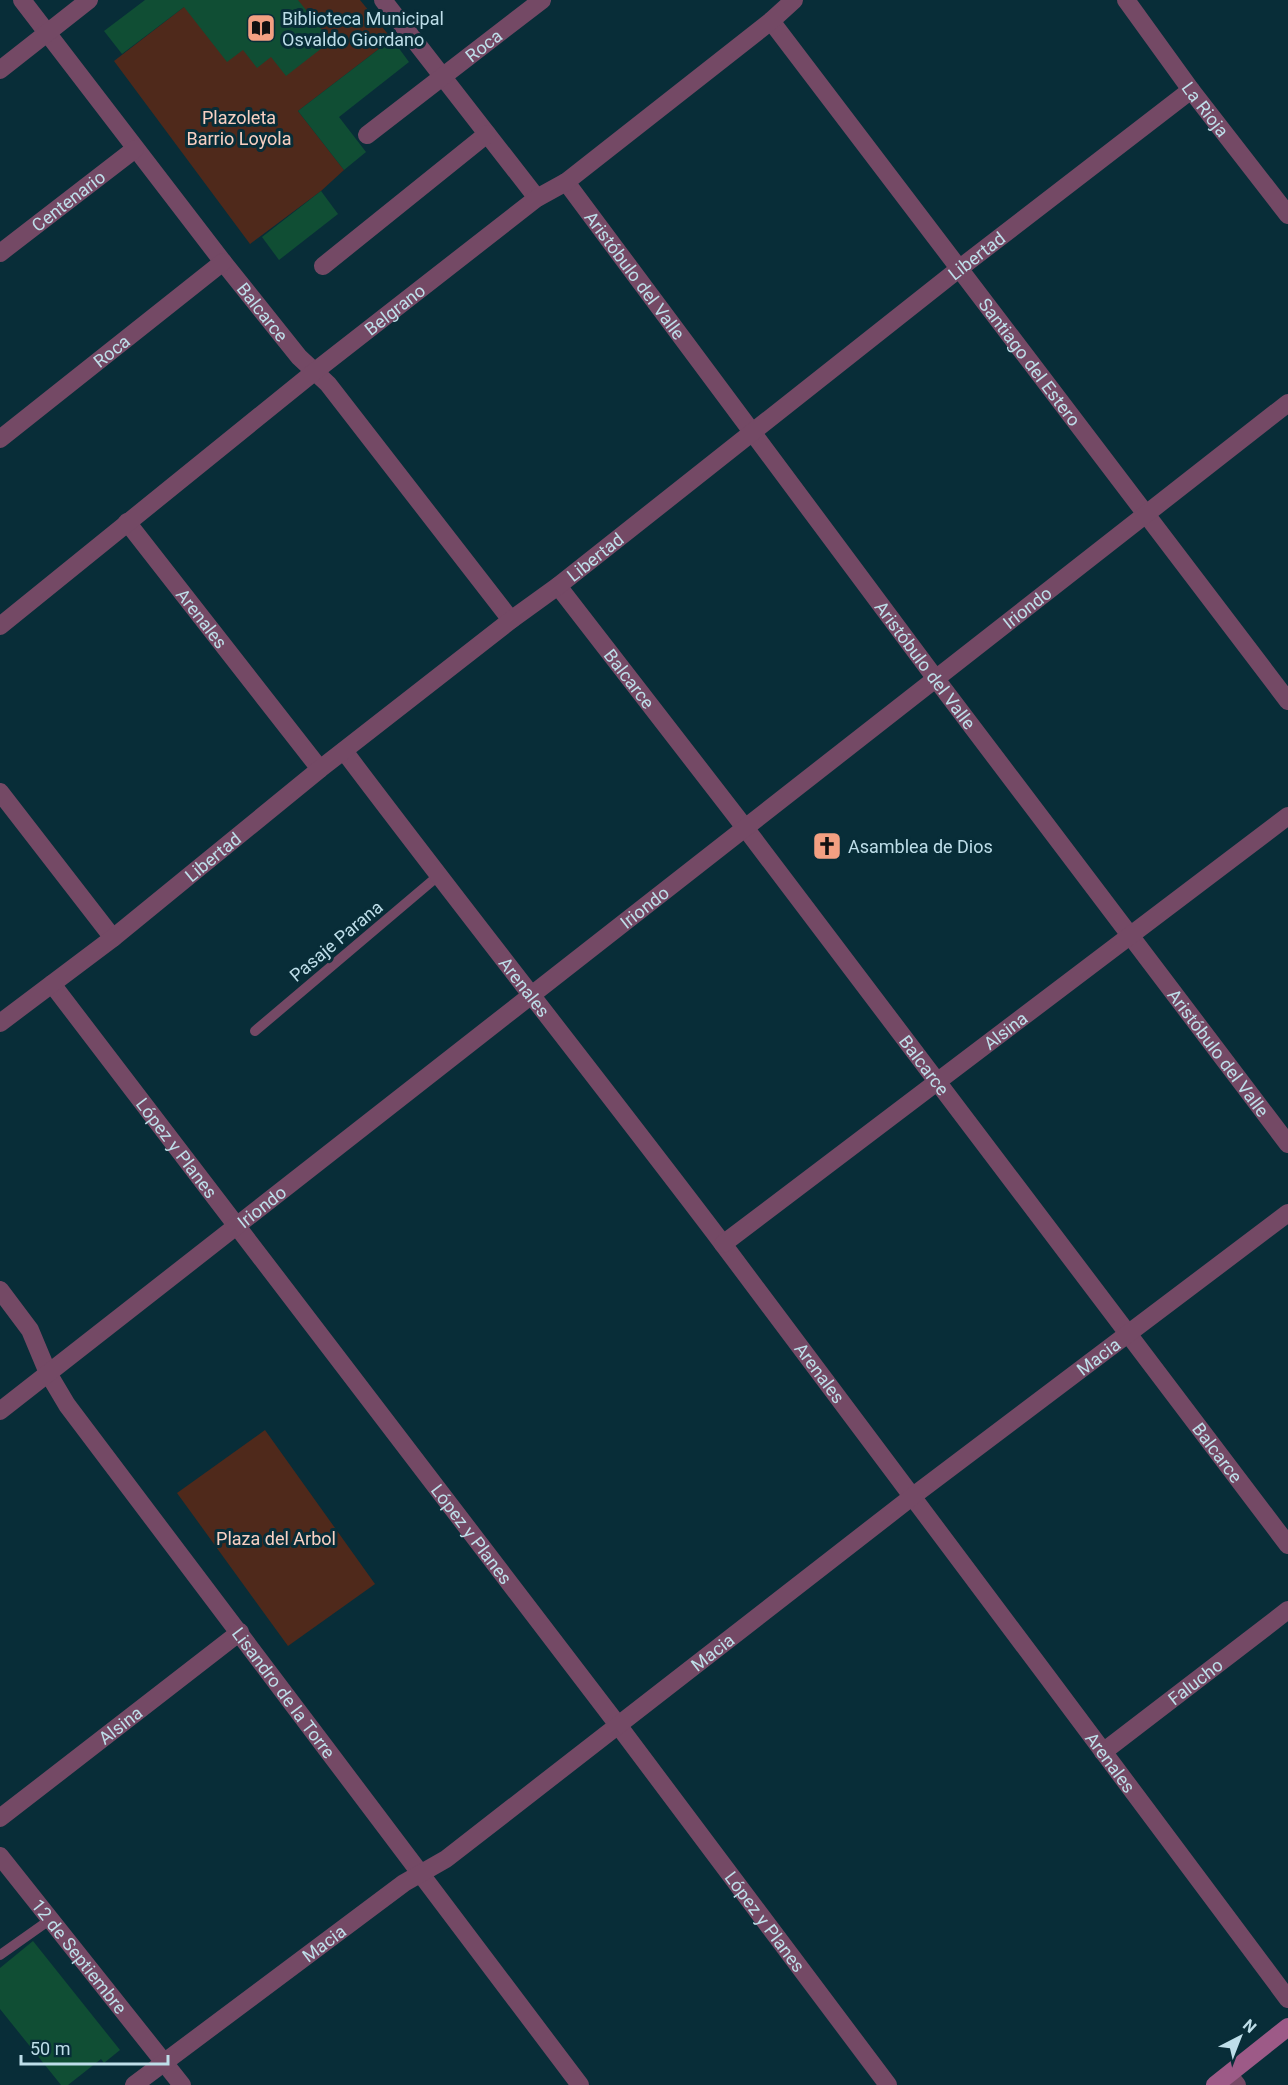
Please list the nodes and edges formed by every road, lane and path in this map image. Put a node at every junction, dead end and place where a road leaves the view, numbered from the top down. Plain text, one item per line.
1 (22, 0) edge
2 (89, 0) edge
3 (383, 0) edge
4 (542, 0) edge
5 (794, 0) edge
6 (1125, 0) edge
7 (771, 21) junction
8 (47, 33) junction
9 (0, 70) edge
10 (444, 76) junction
11 (1191, 90) junction
12 (487, 134) junction
13 (367, 135) dead end
14 (135, 148) junction
15 (566, 182) junction
16 (537, 198) junction
17 (1288, 215) edge
18 (0, 253) edge
19 (223, 262) junction
20 (323, 266) dead end
21 (960, 268) junction
22 (314, 372) junction
23 (1288, 402) edge
24 (753, 432) junction
25 (0, 439) edge
26 (1145, 513) junction
27 (127, 522) junction
28 (558, 586) junction
29 (511, 620) junction
30 (0, 626) edge
31 (936, 679) junction
32 (1288, 700) edge
33 (344, 752) junction
34 (320, 769) junction
35 (0, 792) edge
36 (1288, 816) edge
37 (746, 829) junction
38 (438, 876) junction
39 (1130, 935) junction
40 (113, 938) junction
41 (52, 984) junction
42 (532, 994) junction
43 (0, 1023) edge
44 (255, 1031) dead end
45 (937, 1083) junction
46 (1288, 1144) edge
47 (1288, 1213) edge
48 (236, 1227) junction
49 (723, 1244) junction
50 (0, 1290) edge
51 (1128, 1334) junction
52 (48, 1373) junction
53 (0, 1411) edge
54 (913, 1496) junction
55 (1288, 1545) edge
56 (1288, 1610) edge
57 (240, 1632) junction
58 (618, 1725) junction
59 (1103, 1752) junction
60 (0, 1818) edge
61 (0, 1856) edge
62 (419, 1874) junction
63 (51, 1919) junction
64 (0, 1955) edge
65 (1288, 1999) edge
66 (1288, 2027) edge
67 (165, 2061) junction
68 (1227, 2082) edge
69 (134, 2085) edge
70 (182, 2085) edge
71 (580, 2085) edge
72 (888, 2085) edge

1 - 8 street, Balcarce
2 - 8 street
3 - 10 street
4 - 10 street, Roca
5 - 7 street, Belgrano
6 - 11 street, La Rioja
7 - 15 street, Belgrano
7 - 21 street, Santiago del Estero
8 - 9 street
8 - 14 street, Balcarce
10 - 12 street
10 - 13 street, Roca
11 - 17 street, La Rioja
11 - 21 street, Libertad
12 - 16 street
12 - 20 street
14 - 18 street, Centenario
14 - 19 street, Balcarce
15 - 16 street, Belgrano
15 - 24 street, Aristóbulo del Valle
16 - 22 street, Belgrano
19 - 22 street, Balcarce
19 - 25 street, Roca
21 - 24 street, Libertad
21 - 26 street, Santiago del Estero
22 - 27 street, Belgrano
22 - 29 street, Balcarce
23 - 26 street, Iriondo
24 - 28 street, Libertad
24 - 31 street, Aristóbulo del Valle
26 - 31 street, Iriondo
26 - 32 street, Santiago del Estero
27 - 30 street, Belgrano
27 - 34 street, Arenales
28 - 29 street, Libertad
28 - 37 street, Balcarce
29 - 33 street, Libertad
31 - 37 street, Iriondo
31 - 39 street, Aristóbulo del Valle
33 - 34 street, Libertad
33 - 38 street, Arenales
34 - 40 street, Libertad
35 - 40 street
36 - 39 street, Alsina
37 - 42 street, Iriondo
37 - 45 street, Balcarce
38 - 42 street, Arenales
38 - 44 lane, Pasaje Parana
39 - 45 street, Alsina
39 - 46 street, Aristóbulo del Valle
40 - 41 street, Libertad
41 - 43 street, Libertad
41 - 48 street, López y Planes
42 - 48 street, Iriondo
42 - 49 street, Arenales
45 - 49 street, Alsina
45 - 51 street, Balcarce
47 - 51 street, Macia
48 - 52 street, Iriondo
48 - 58 street, López y Planes
49 - 54 street, Arenales
50 - 52 street, Lisandro de la Torre
51 - 54 street, Macia
51 - 55 street, Balcarce
52 - 53 street, Iriondo
52 - 57 street, Lisandro de la Torre
54 - 58 street, Macia
54 - 59 street, Arenales
56 - 59 street, Falucho
57 - 60 street, Alsina
57 - 62 street, Lisandro de la Torre
58 - 62 street, Macia
58 - 72 street, López y Planes
59 - 65 street, Arenales
61 - 63 street, 12 de Septiembre
62 - 67 street, Macia
62 - 71 street, Lisandro de la Torre
63 - 64 lane
63 - 67 street, 12 de Septiembre
66 - 68 street
67 - 69 street, Macia
67 - 70 street, 12 de Septiembre

